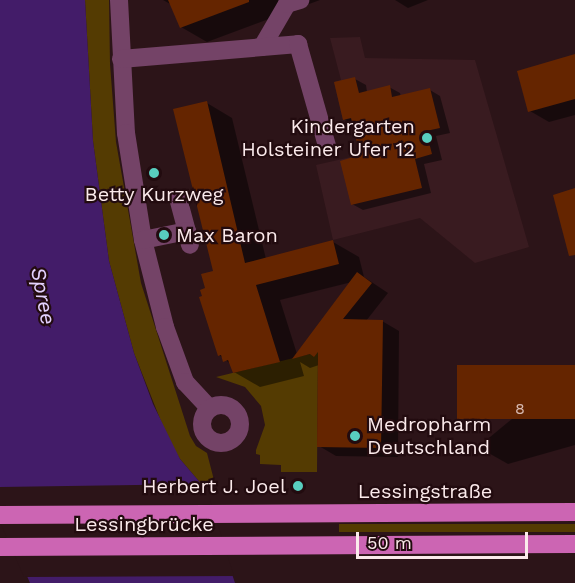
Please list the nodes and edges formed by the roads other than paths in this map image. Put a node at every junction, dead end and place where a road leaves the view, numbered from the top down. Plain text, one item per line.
1 (119, 0) edge
2 (300, 0) edge
3 (262, 47) junction
4 (121, 59) junction
5 (327, 146) dead end
6 (178, 198) dead end
7 (144, 240) junction
8 (209, 408) dead end
9 (575, 512) edge
10 (275, 514) joint
11 (0, 515) edge
12 (575, 544) edge
13 (0, 547) edge

1 - 4 street
2 - 3 street
3 - 4 street
3 - 5 street
4 - 7 street
6 - 7 street
7 - 8 street
9 - 10 main road, Lessingstraße
10 - 11 main road, Lessingbrücke
12 - 13 main road, Lessingbrücke

